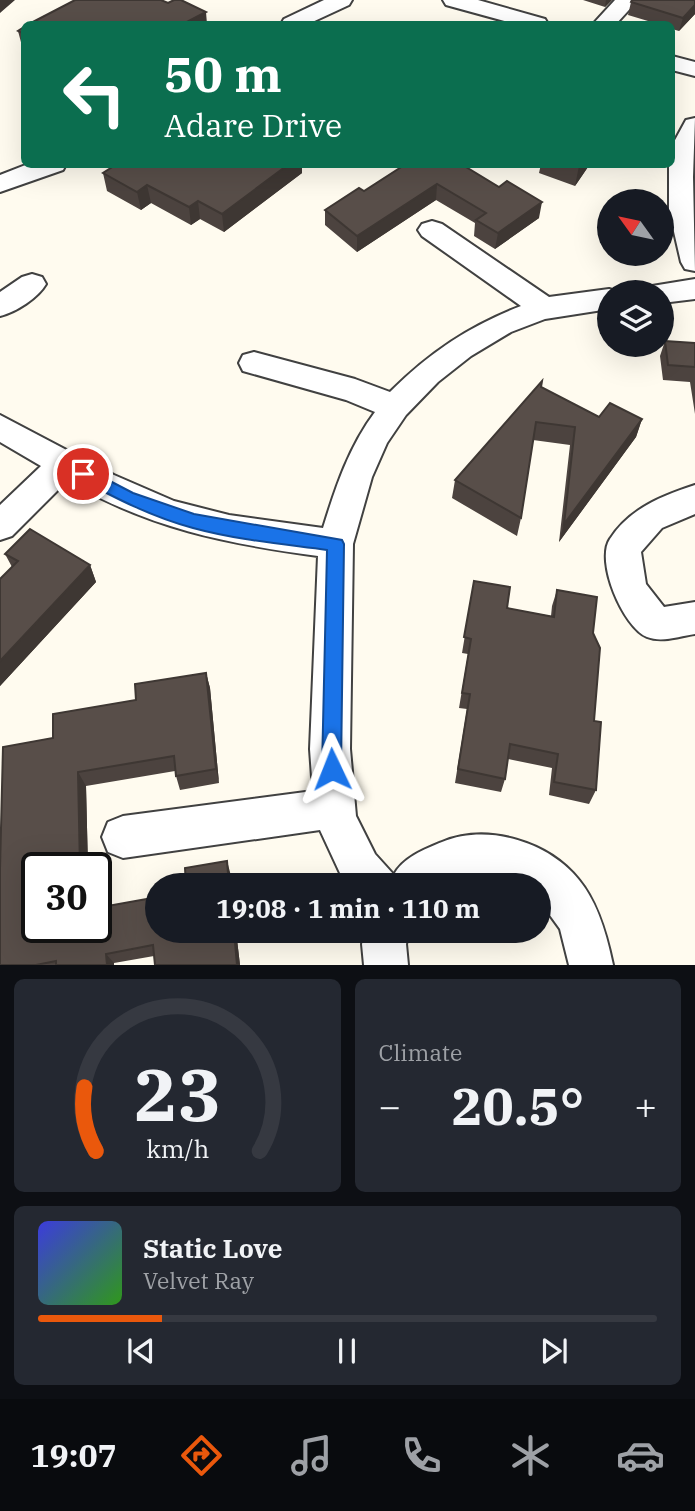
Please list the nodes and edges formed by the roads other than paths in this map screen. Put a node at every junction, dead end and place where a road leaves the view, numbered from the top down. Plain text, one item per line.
1 (341, 0) edge
2 (454, 0) edge
3 (628, 0) edge
4 (298, 21) edge
5 (527, 21) edge
6 (607, 21) edge
7 (675, 64) edge
8 (695, 69) edge
9 (695, 125) edge
10 (43, 168) edge
11 (0, 184) edge
12 (432, 230) dead end
13 (695, 262) edge
14 (32, 284) dead end
15 (695, 289) edge
16 (674, 292) edge
17 (597, 301) edge
18 (0, 306) edge
19 (545, 309) junction
20 (254, 363) dead end
21 (395, 407) junction
22 (0, 427) edge
23 (65, 463) junction
24 (695, 499) edge
25 (0, 526) edge
26 (336, 544) junction
27 (695, 618) edge
28 (335, 808) junction
29 (123, 837) dead end
30 (364, 873) edge
31 (423, 873) edge
32 (539, 873) edge
33 (551, 883) edge
34 (384, 943) edge
35 (386, 965) edge
36 (591, 965) edge

1 - 4 street
2 - 5 street
3 - 6 street
7 - 8 street
9 - 13 street
10 - 11 street
12 - 19 street
14 - 18 street
15 - 16 street
17 - 19 street
19 - 21 street
20 - 21 street
21 - 26 street
22 - 23 street
23 - 25 street
23 - 26 street
24 - 27 street
26 - 28 street
28 - 29 street
28 - 30 street
31 - 32 street
33 - 36 street
34 - 35 street

